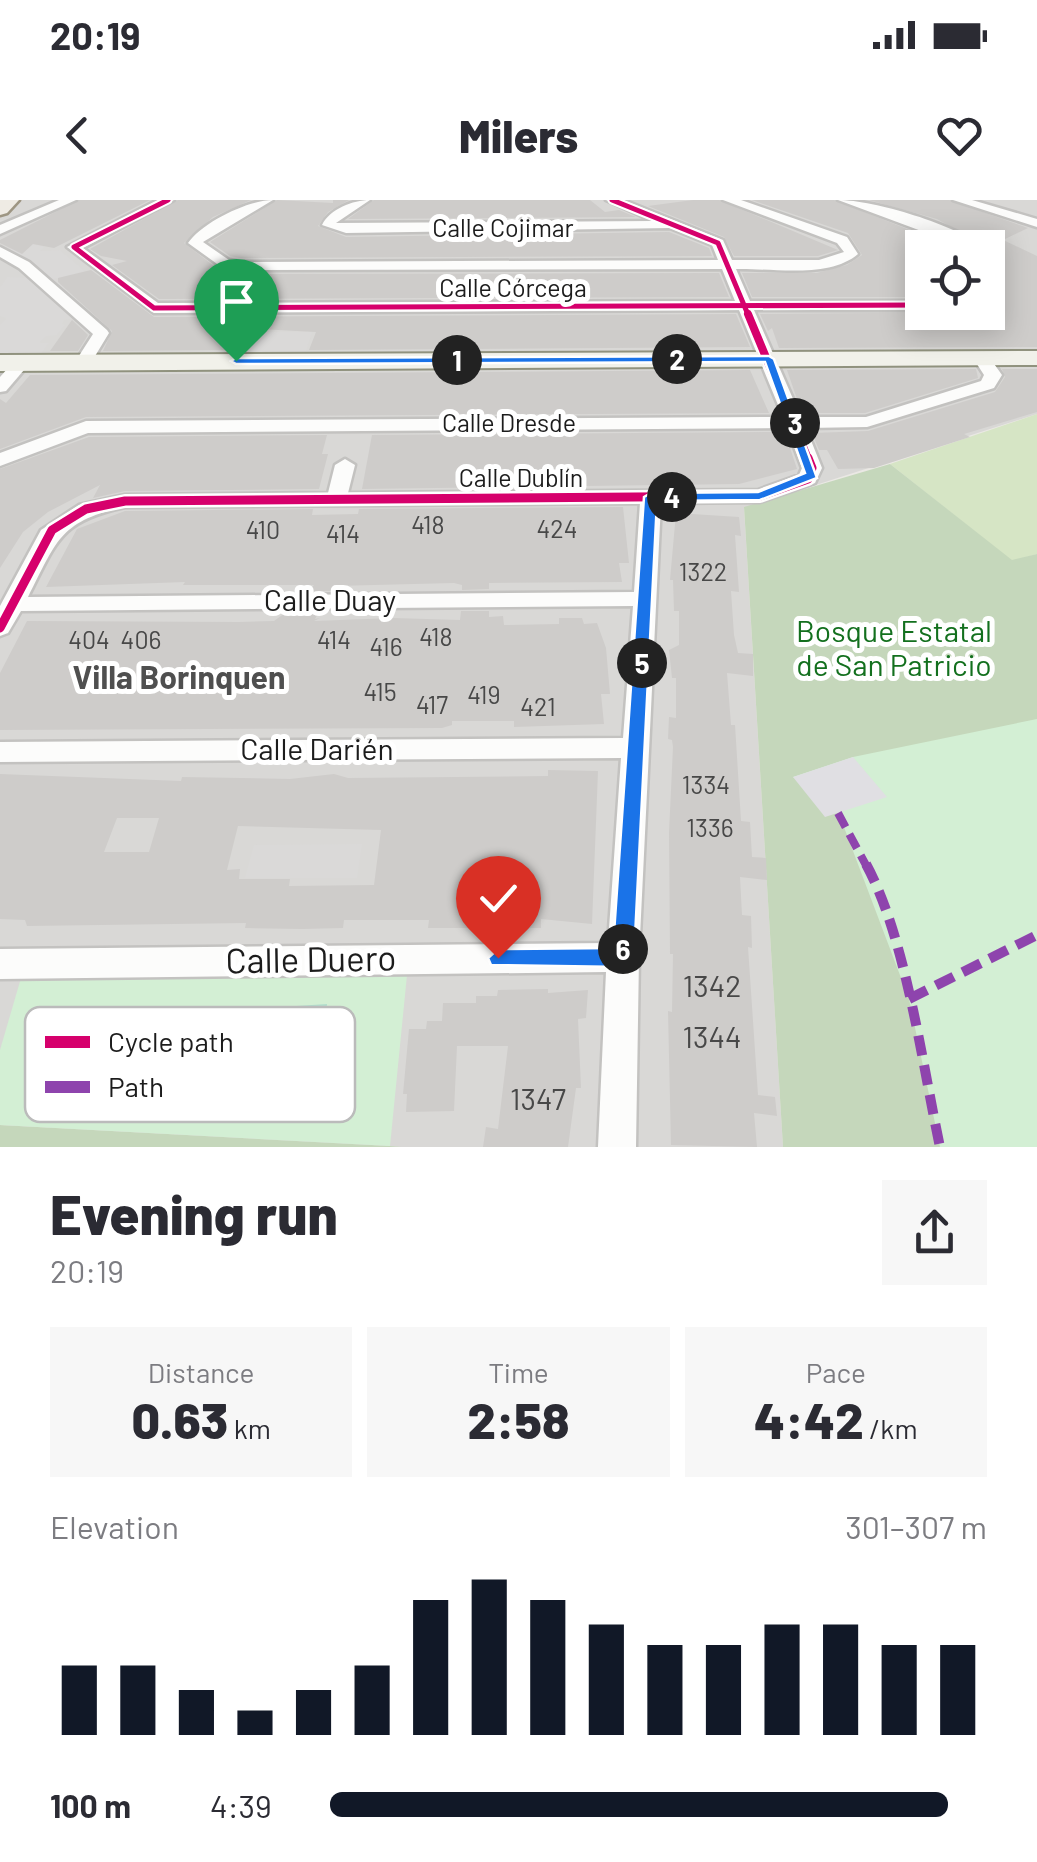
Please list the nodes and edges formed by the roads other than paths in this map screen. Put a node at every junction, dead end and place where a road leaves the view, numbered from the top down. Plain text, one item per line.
1 (9, 200) edge
2 (70, 200) edge
3 (168, 200) edge
4 (267, 200) edge
5 (364, 200) edge
6 (612, 200) edge
7 (649, 200) edge
8 (729, 200) edge
9 (844, 200) edge
10 (960, 200) edge
11 (629, 206) junction
12 (2, 223) edge
13 (673, 224) junction
14 (1037, 224) edge
15 (937, 230) edge
16 (0, 250) edge
17 (729, 264) junction
18 (905, 305) edge
19 (746, 307) junction
20 (981, 358) junction
21 (1037, 358) edge
22 (769, 359) junction
23 (83, 362) junction
24 (11, 363) edge
25 (0, 388) edge
26 (794, 422) junction
27 (357, 424) junction
28 (0, 460) edge
29 (651, 497) junction
30 (337, 498) junction
31 (647, 600) junction
32 (13, 604) junction
33 (0, 628) edge
34 (634, 748) junction
35 (0, 752) edge
36 (623, 957) junction
37 (0, 964) edge
38 (618, 1147) edge

1 - 12 main road
2 - 12 street
3 - 19 street, Calle Córcega
4 - 17 street
5 - 13 street, Calle Cojimar
6 - 11 street
7 - 11 street
8 - 17 street
9 - 15 street
10 - 14 street
11 - 13 street
13 - 17 street
16 - 23 street
17 - 19 street, Calle Dublín
18 - 19 street, Calle Córcega
19 - 22 street, Calle Dublín
20 - 21 main road
20 - 22 main road
20 - 26 street, Calle Dresde
22 - 23 main road
22 - 26 street, Calle Dublín
23 - 24 main road
24 - 25 street
26 - 27 street, Calle Dresde
26 - 29 street, Calle Dublín
27 - 28 street, Calle Dresde
27 - 30 street
29 - 30 street, Calle Dublín
29 - 31 street
30 - 32 street, Calle Dublín
31 - 32 street, Calle Duay
31 - 34 street
32 - 33 street, Calle Dublín
34 - 35 street, Calle Darién
34 - 36 street
36 - 37 street, Calle Duero
36 - 38 street

